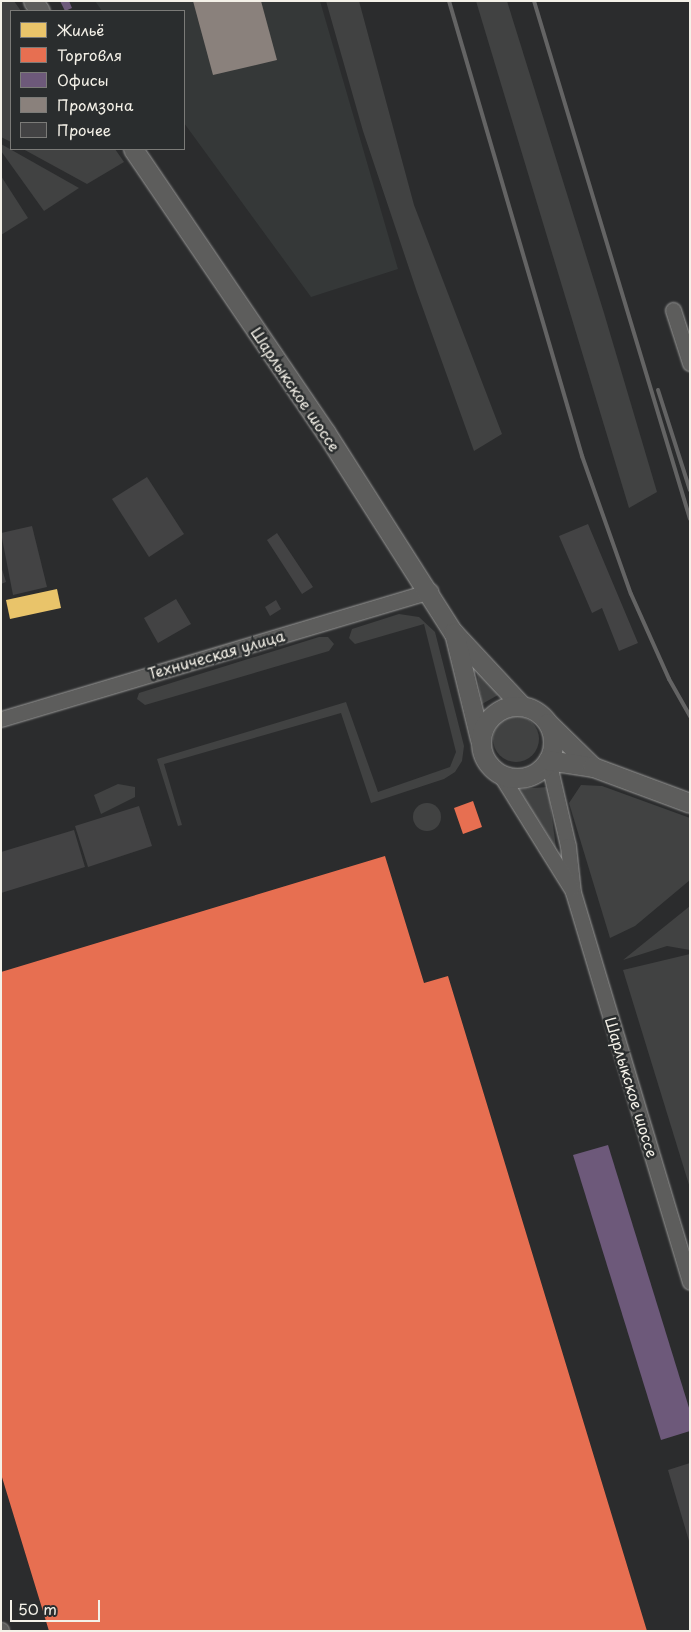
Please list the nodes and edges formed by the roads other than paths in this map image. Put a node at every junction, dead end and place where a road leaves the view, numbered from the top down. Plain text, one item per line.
1 (133, 150) edge
2 (672, 310) dead end
3 (690, 363) edge
4 (430, 591) junction
5 (454, 632) junction
6 (522, 706) junction
7 (1, 719) edge
8 (548, 723) junction
9 (480, 740) junction
10 (548, 760) junction
11 (593, 768) junction
12 (500, 774) junction
13 (690, 804) edge
14 (573, 892) junction
15 (690, 1282) edge

1 - 4 main road, Шарлыкское шоссе
2 - 3 street
4 - 5 main road, Шарлыкское шоссе
4 - 7 street, Техническая улица
5 - 6 main road, Шарлыкское шоссе
5 - 9 main road, Шарлыкское шоссе
6 - 8 main road
6 - 9 main road
8 - 10 main road
8 - 11 main road
9 - 12 main road
10 - 11 main road
10 - 12 main road
10 - 14 street, Шарлыкское шоссе
11 - 13 main road
12 - 14 street, Шарлыкское шоссе
14 - 15 street, Шарлыкское шоссе

